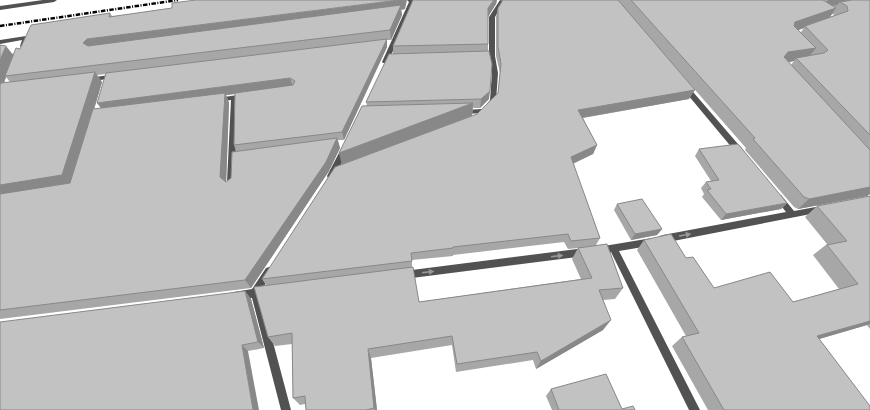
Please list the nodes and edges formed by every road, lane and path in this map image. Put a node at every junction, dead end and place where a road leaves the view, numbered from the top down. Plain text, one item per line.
1 (54, 0) edge
2 (413, 1) edge
3 (505, 1) edge
4 (494, 2) edge
5 (0, 8) edge
6 (0, 42) edge
7 (21, 53) edge
8 (380, 73) edge
9 (124, 76) edge
10 (85, 80) edge
11 (682, 84) edge
12 (256, 95) edge
13 (234, 98) junction
14 (211, 101) edge
15 (483, 111) junction
16 (452, 112) edge
17 (474, 120) edge
18 (339, 144) dead end
19 (748, 161) edge
20 (324, 186) edge
21 (231, 187) edge
22 (773, 191) edge
23 (832, 207) edge
24 (793, 215) junction
25 (614, 249) junction
26 (272, 266) edge
27 (395, 276) edge
28 (270, 291) edge
29 (255, 293) junction
30 (224, 297) edge
31 (286, 410) edge
32 (695, 410) edge

1 - 5 street
2 - 8 street
3 - 4 street
3 - 15 street
6 - 7 street
9 - 10 street
11 - 19 street
12 - 13 street
13 - 14 street
13 - 21 street
15 - 16 street
15 - 17 street
18 - 20 street
22 - 24 street
23 - 24 street
25 -> 24 street
27 -> 25 street
25 - 32 street
26 - 29 street
28 - 29 street
29 - 30 street
29 - 31 street

